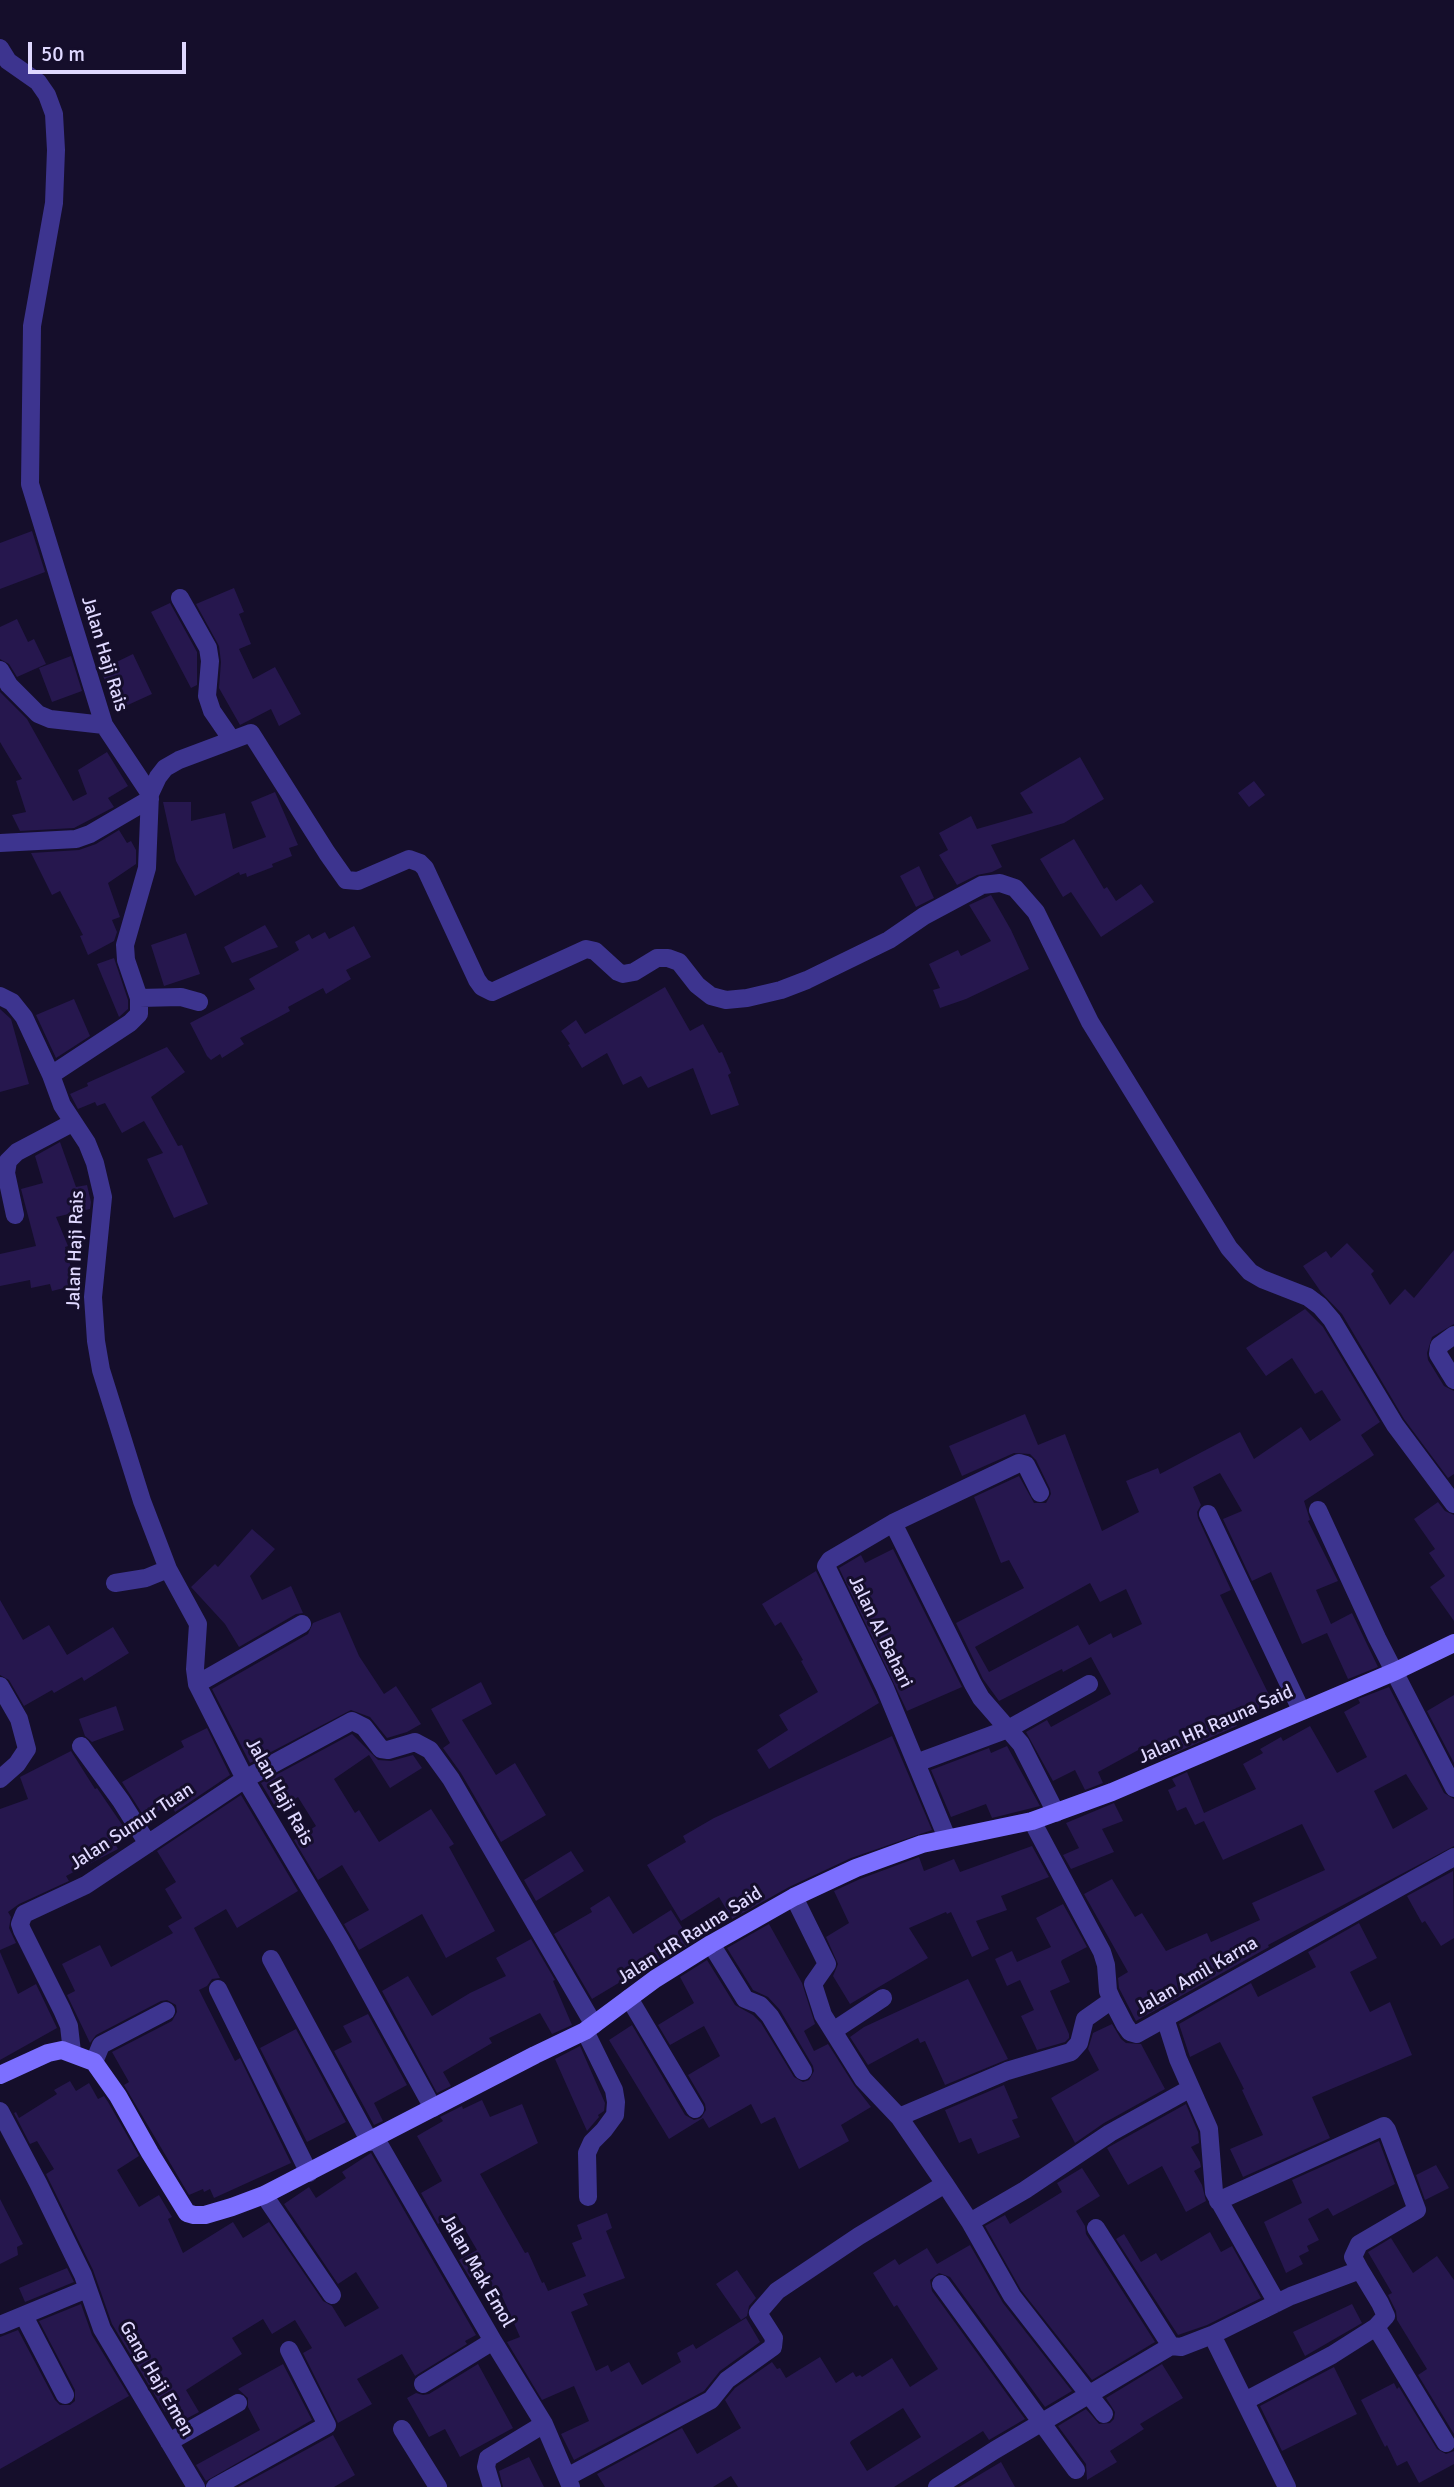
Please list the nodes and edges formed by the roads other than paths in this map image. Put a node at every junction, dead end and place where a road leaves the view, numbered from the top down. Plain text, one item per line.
1 (0, 48) edge
2 (180, 598) dead end
3 (0, 670) edge
4 (104, 725) junction
5 (232, 740) junction
6 (150, 797) junction
7 (0, 843) edge
8 (0, 996) edge
9 (139, 998) junction
10 (199, 1002) dead end
11 (51, 1075) junction
12 (72, 1123) junction
13 (15, 1215) dead end
14 (1454, 1335) edge
15 (1454, 1380) edge
16 (1040, 1493) dead end
17 (1454, 1504) edge
18 (1318, 1510) dead end
19 (1208, 1514) dead end
20 (893, 1522) junction
21 (168, 1569) junction
22 (115, 1583) dead end
23 (302, 1624) dead end
24 (1454, 1643) edge
25 (1395, 1671) junction
26 (197, 1684) junction
27 (1089, 1684) dead end
28 (0, 1686) edge
29 (1301, 1710) junction
30 (1008, 1728) junction
31 (81, 1746) dead end
32 (916, 1763) junction
33 (0, 1779) edge
34 (245, 1779) junction
35 (1454, 1788) edge
36 (1056, 1813) junction
37 (1032, 1821) junction
38 (947, 1838) junction
39 (148, 1844) junction
40 (1454, 1857) edge
41 (794, 1897) junction
42 (711, 1944) junction
43 (271, 1959) dead end
44 (218, 1989) dead end
45 (629, 1998) junction
46 (883, 1998) dead end
47 (1112, 2000) junction
48 (166, 2011) dead end
49 (1165, 2018) junction
50 (589, 2028) junction
51 (833, 2032) junction
52 (72, 2052) junction
53 (94, 2062) junction
54 (803, 2071) dead end
55 (0, 2075) edge
56 (1191, 2088) junction
57 (433, 2108) junction
58 (695, 2109) dead end
59 (0, 2111) edge
60 (899, 2117) junction
61 (373, 2140) junction
62 (309, 2173) junction
63 (945, 2184) junction
64 (264, 2195) junction
65 (588, 2197) dead end
66 (1218, 2201) junction
67 (970, 2222) junction
68 (1096, 2228) dead end
69 (1360, 2270) junction
70 (85, 2282) junction
71 (941, 2284) dead end
72 (332, 2295) dead end
73 (1278, 2303) junction
74 (24, 2316) junction
75 (0, 2325) edge
76 (1376, 2327) junction
77 (1212, 2334) junction
78 (494, 2341) junction
79 (1171, 2346) junction
80 (289, 2350) dead end
81 (423, 2384) dead end
82 (65, 2395) dead end
83 (1088, 2396) junction
84 (1245, 2401) junction
85 (238, 2403) dead end
86 (1104, 2414) dead end
87 (544, 2424) junction
88 (1041, 2424) junction
89 (402, 2429) dead end
90 (169, 2442) junction
91 (1446, 2443) dead end
92 (1076, 2470) dead end
93 (569, 2482) edge
94 (196, 2487) edge
95 (215, 2487) edge
96 (439, 2487) edge
97 (492, 2487) edge
98 (937, 2487) edge
99 (1287, 2487) edge

1 - 4 street, Jalan Haji Rais
2 - 5 street
3 - 4 street
4 - 6 street, Jalan Haji Rais
5 - 6 street
5 - 17 street
6 - 7 street
6 - 9 street
8 - 11 street, Jalan Haji Rais
9 - 10 street
9 - 11 street
11 - 12 street, Jalan Haji Rais
12 - 13 street
12 - 21 street, Jalan Haji Rais
14 - 15 street
16 - 20 street, Jalan Al Bahari
18 - 25 street
19 - 29 street
20 - 30 street
20 - 32 street, Jalan Al Bahari
21 - 22 street
21 - 26 street, Jalan Haji Rais
23 - 26 street
24 - 25 main road, Jalan HR Rauna Said
25 - 29 main road, Jalan HR Rauna Said
25 - 35 street
26 - 34 street, Jalan Haji Rais
27 - 30 street
28 - 33 street
29 - 36 main road, Jalan HR Rauna Said
30 - 32 street
30 - 36 street
31 - 39 street
32 - 38 street, Jalan Al Bahari
34 - 39 street, Jalan Sumur Tuan
34 - 50 street, Jalan Sumur Tuan
34 - 57 street, Jalan Haji Rais
36 - 37 main road, Jalan HR Rauna Said
37 - 38 main road, Jalan HR Rauna Said
37 - 47 street, Jalan Amil Karna
38 - 41 main road, Jalan HR Rauna Said
39 - 52 street, Jalan Sumur Tuan
40 - 49 street, Jalan Amil Karna
41 - 42 main road, Jalan HR Rauna Said
41 - 51 street
42 - 45 main road, Jalan HR Rauna Said
42 - 54 street
43 - 61 street, Jalan Mak Emol
44 - 62 street
45 - 50 main road, Jalan HR Rauna Said
45 - 58 street
46 - 51 street
47 - 49 street, Jalan Amil Karna
47 - 60 street
48 - 53 street
49 - 56 street
50 - 57 main road, Jalan HR Rauna Said
50 - 65 street
51 - 60 street
52 - 53 main road
52 - 55 main road
53 - 64 main road, Jalan HR Rauna Said
56 - 66 street
56 - 67 street
57 - 61 main road, Jalan HR Rauna Said
59 - 70 street, Gang Haji Emen
60 - 63 street
61 - 62 main road, Jalan HR Rauna Said
61 - 78 street, Jalan Mak Emol
62 - 64 main road, Jalan HR Rauna Said
63 - 67 street
63 - 93 street
64 - 72 street
66 - 69 street
66 - 73 street
67 - 83 street
68 - 79 street
69 - 73 street
69 - 76 street
70 - 74 street
70 - 90 street, Gang Haji Emen
71 - 88 street
73 - 77 street
74 - 75 street
74 - 82 street
76 - 84 street
76 - 91 street
77 - 79 street
77 - 84 street
78 - 81 street
78 - 87 street, Jalan Mak Emol
79 - 83 street
80 - 95 street
83 - 86 street
83 - 88 street
84 - 99 street
85 - 90 street
87 - 93 street, Jalan Mak Emol
87 - 97 street
88 - 92 street
88 - 98 street
89 - 96 street
90 - 94 street, Gang Haji Emen

